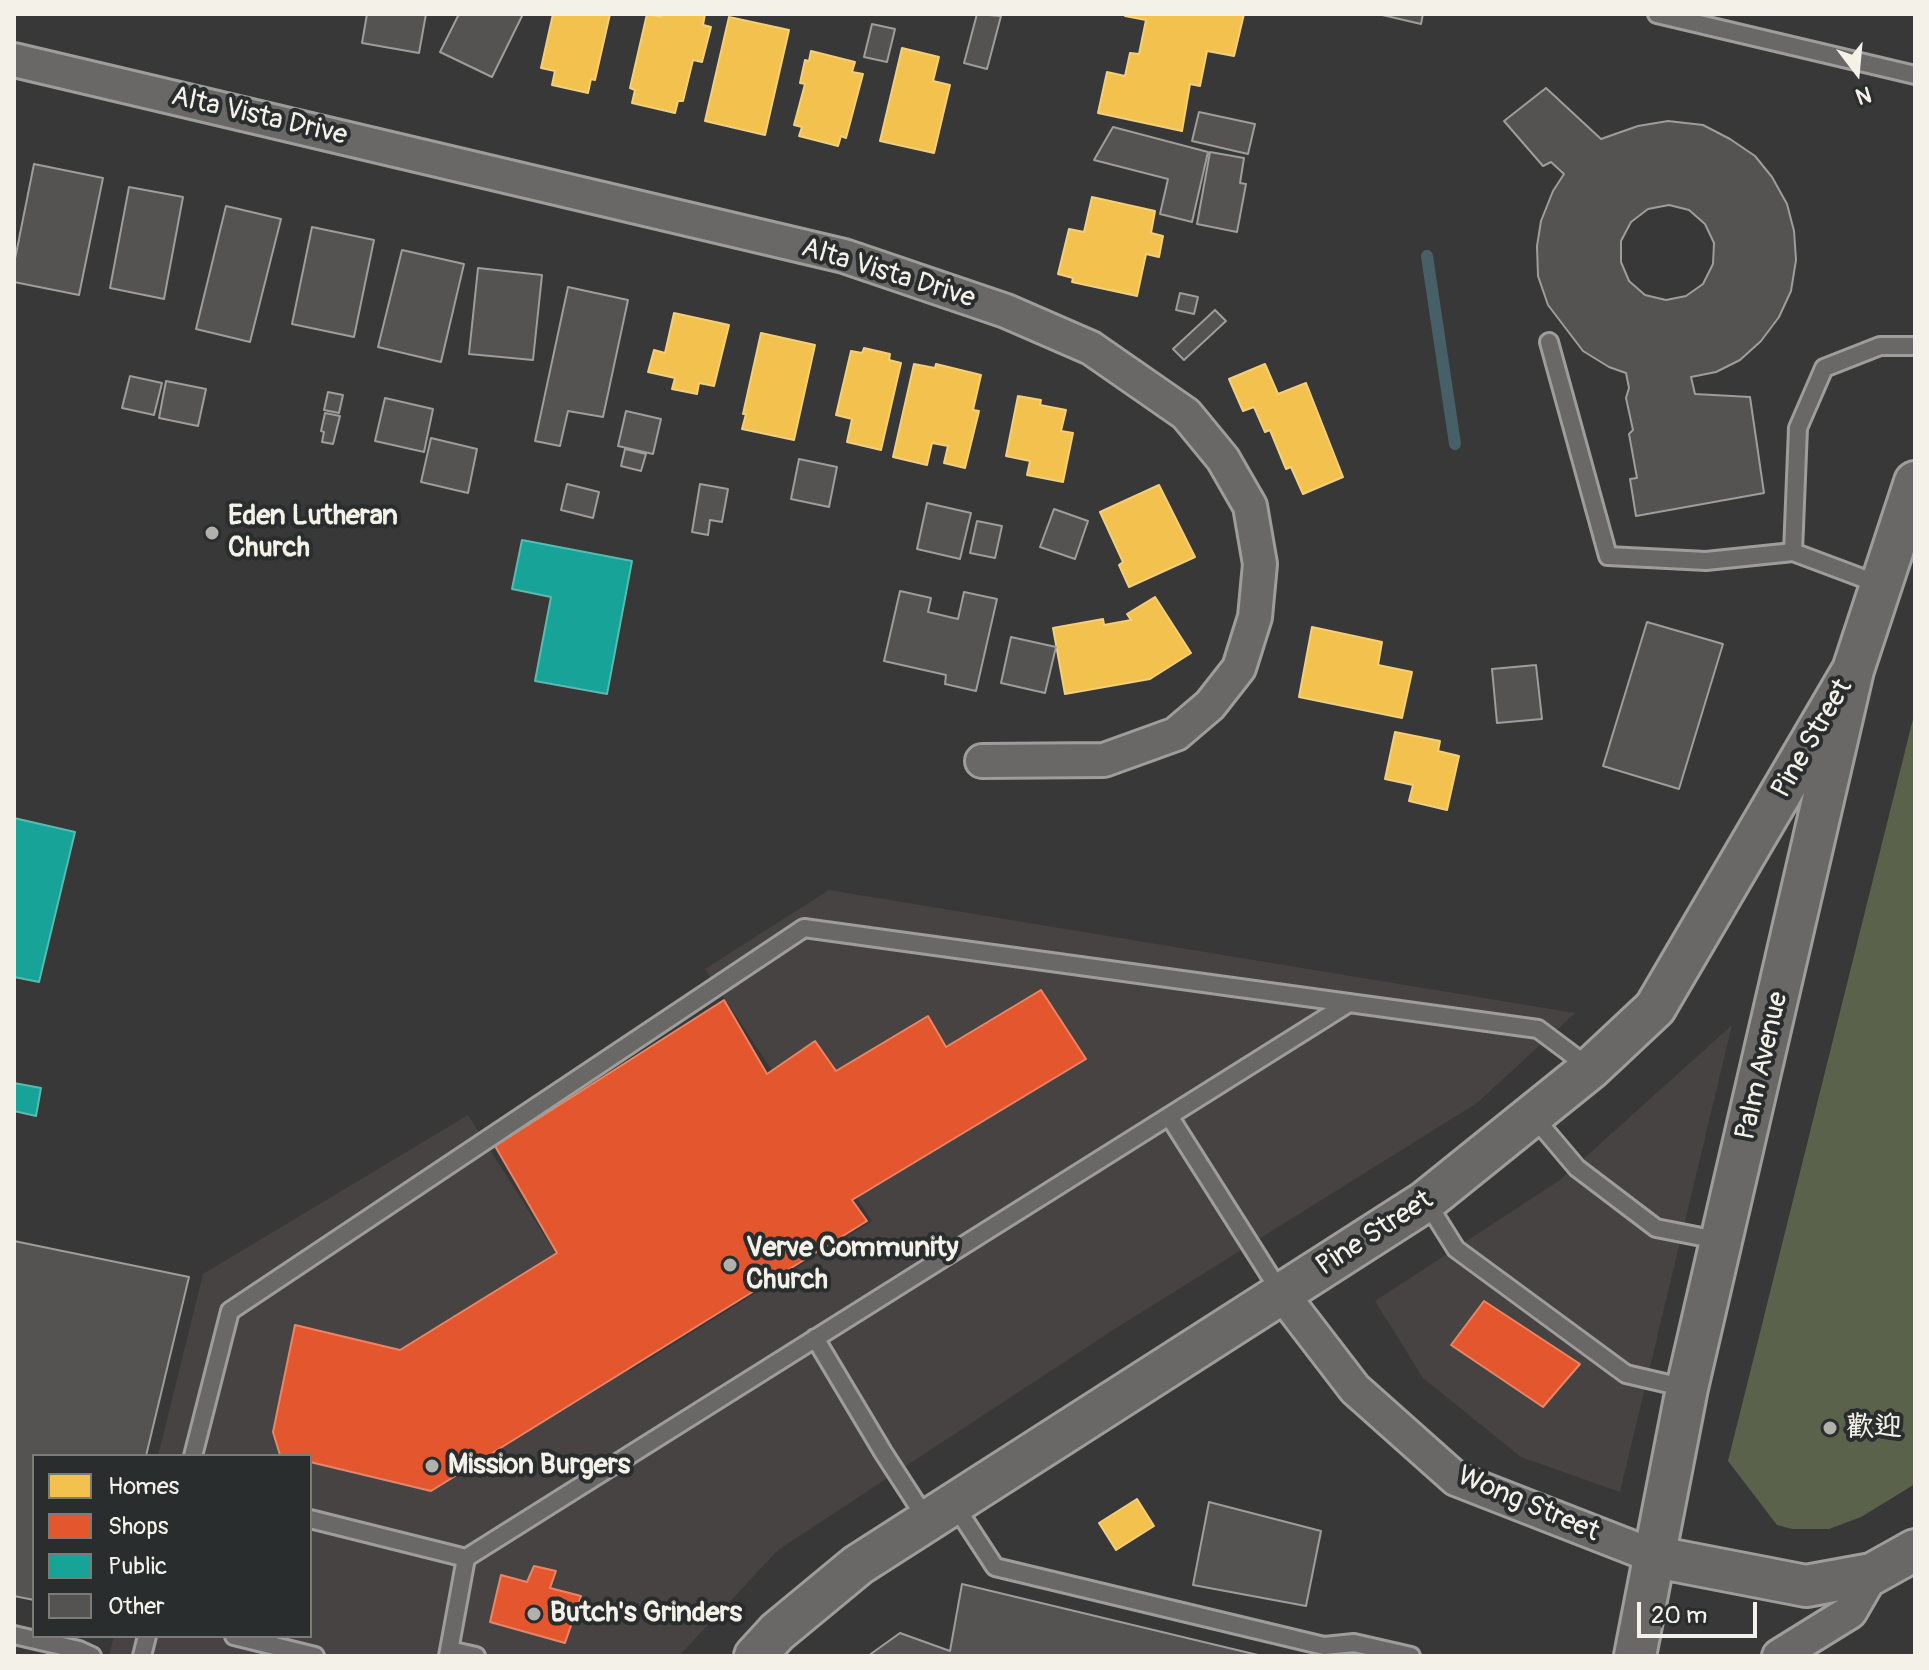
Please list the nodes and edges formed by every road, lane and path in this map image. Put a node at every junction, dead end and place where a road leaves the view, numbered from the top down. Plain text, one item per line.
1 (1657, 14) edge
2 (14, 60) edge
3 (1915, 75) edge
4 (1549, 342) dead end
5 (1915, 346) edge
6 (1915, 482) edge
7 (1793, 552) junction
8 (1881, 585) junction
9 (1853, 670) junction
10 (982, 761) dead end
11 (1349, 1003) junction
12 (1591, 1068) junction
13 (1169, 1116) junction
14 (1533, 1116) junction
15 (1426, 1201) junction
16 (1723, 1242) junction
17 (1282, 1294) junction
18 (815, 1338) junction
19 (1687, 1388) junction
20 (194, 1454) edge
21 (940, 1512) junction
22 (312, 1520) edge
23 (1915, 1550) edge
24 (1656, 1557) junction
25 (466, 1558) junction
26 (1872, 1574) junction
27 (14, 1635) edge
28 (242, 1638) edge
29 (448, 1653) edge
30 (1785, 1654) edge
31 (92, 1656) edge
32 (315, 1656) edge
33 (476, 1656) edge
34 (755, 1656) edge
35 (1411, 1656) edge
36 (1635, 1656) edge

1 - 3 lane
2 - 10 street, Alta Vista Drive
4 - 7 lane
5 - 7 lane
6 - 8 street, Palm Avenue
7 - 8 lane
8 - 9 street, Palm Avenue
9 - 12 street, Pine Street
9 - 16 street, Palm Avenue
11 - 12 lane
11 - 13 lane
11 - 20 lane
12 - 14 street, Pine Street
13 - 17 lane
13 - 18 lane
14 - 15 street, Pine Street
14 - 16 lane
15 - 17 street, Pine Street
15 - 19 lane
16 - 19 street, Palm Avenue
17 - 21 street, Pine Street
17 - 24 street, Wong Street
18 - 21 lane
18 - 25 lane
19 - 24 street, Palm Avenue
21 - 34 street, Pine Street
21 - 35 lane
22 - 25 lane
23 - 26 street
24 - 26 street
24 - 36 street, Palm Avenue
25 - 29 lane
26 - 30 street
27 - 31 lane
28 - 32 lane
29 - 33 lane

